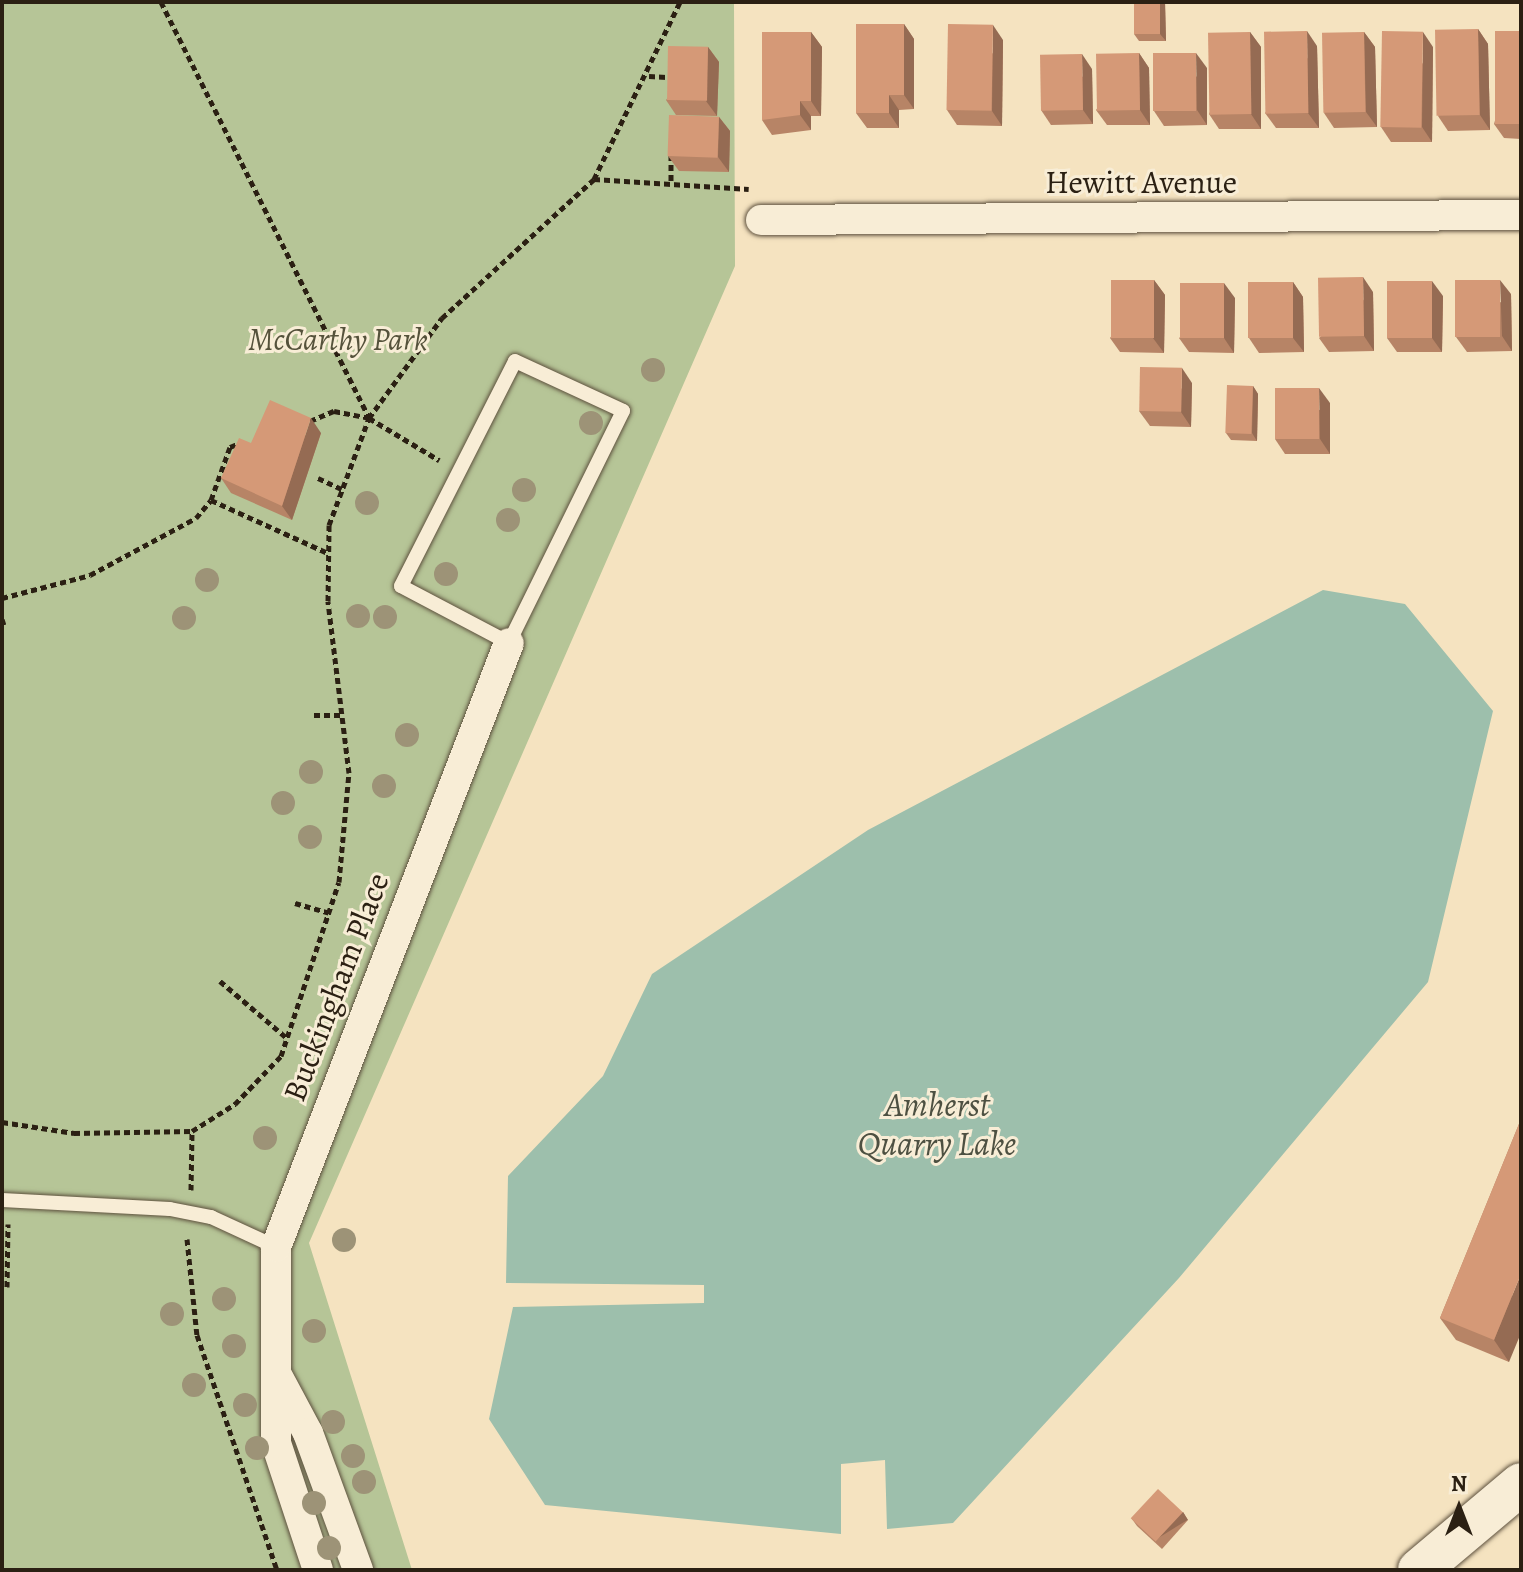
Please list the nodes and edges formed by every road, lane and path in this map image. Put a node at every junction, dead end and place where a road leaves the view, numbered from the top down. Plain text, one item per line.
1 (161, 2) edge
2 (649, 76) dead end
3 (671, 91) edge
4 (671, 136) edge
5 (594, 179) dead end
6 (671, 181) junction
7 (759, 190) dead end
8 (1521, 215) edge
9 (761, 220) dead end
10 (369, 418) junction
11 (310, 421) edge
12 (258, 447) edge
13 (420, 450) dead end
14 (318, 478) dead end
15 (342, 489) dead end
16 (211, 500) junction
17 (328, 553) dead end
18 (2, 598) edge
19 (509, 643) junction
20 (314, 715) dead end
21 (342, 715) dead end
22 (295, 903) dead end
23 (329, 913) dead end
24 (220, 981) dead end
25 (287, 1038) dead end
26 (2, 1122) edge
27 (191, 1192) dead end
28 (5, 1200) edge
29 (187, 1231) dead end
30 (276, 1247) junction
31 (7, 1287) dead end
32 (272, 1366) junction
33 (1517, 1494) edge
34 (277, 1570) edge
35 (318, 1570) edge
36 (358, 1570) edge
37 (1419, 1570) edge

1 - 10 path
2 - 3 path
4 - 6 path
5 - 6 path
6 - 7 path
8 - 9 street, Hewitt Avenue
10 - 11 path
10 - 13 path
12 - 16 path
14 - 15 path
16 - 17 path
16 - 18 path
19 - 19 lane
19 - 30 street, Buckingham Place
20 - 21 path
22 - 23 path
24 - 25 path
26 - 27 path
28 - 30 lane
28 - 31 path
29 - 34 path
30 - 32 street, Buckingham Place
32 - 35 street, Buckingham Place
32 - 36 street
33 - 37 street

